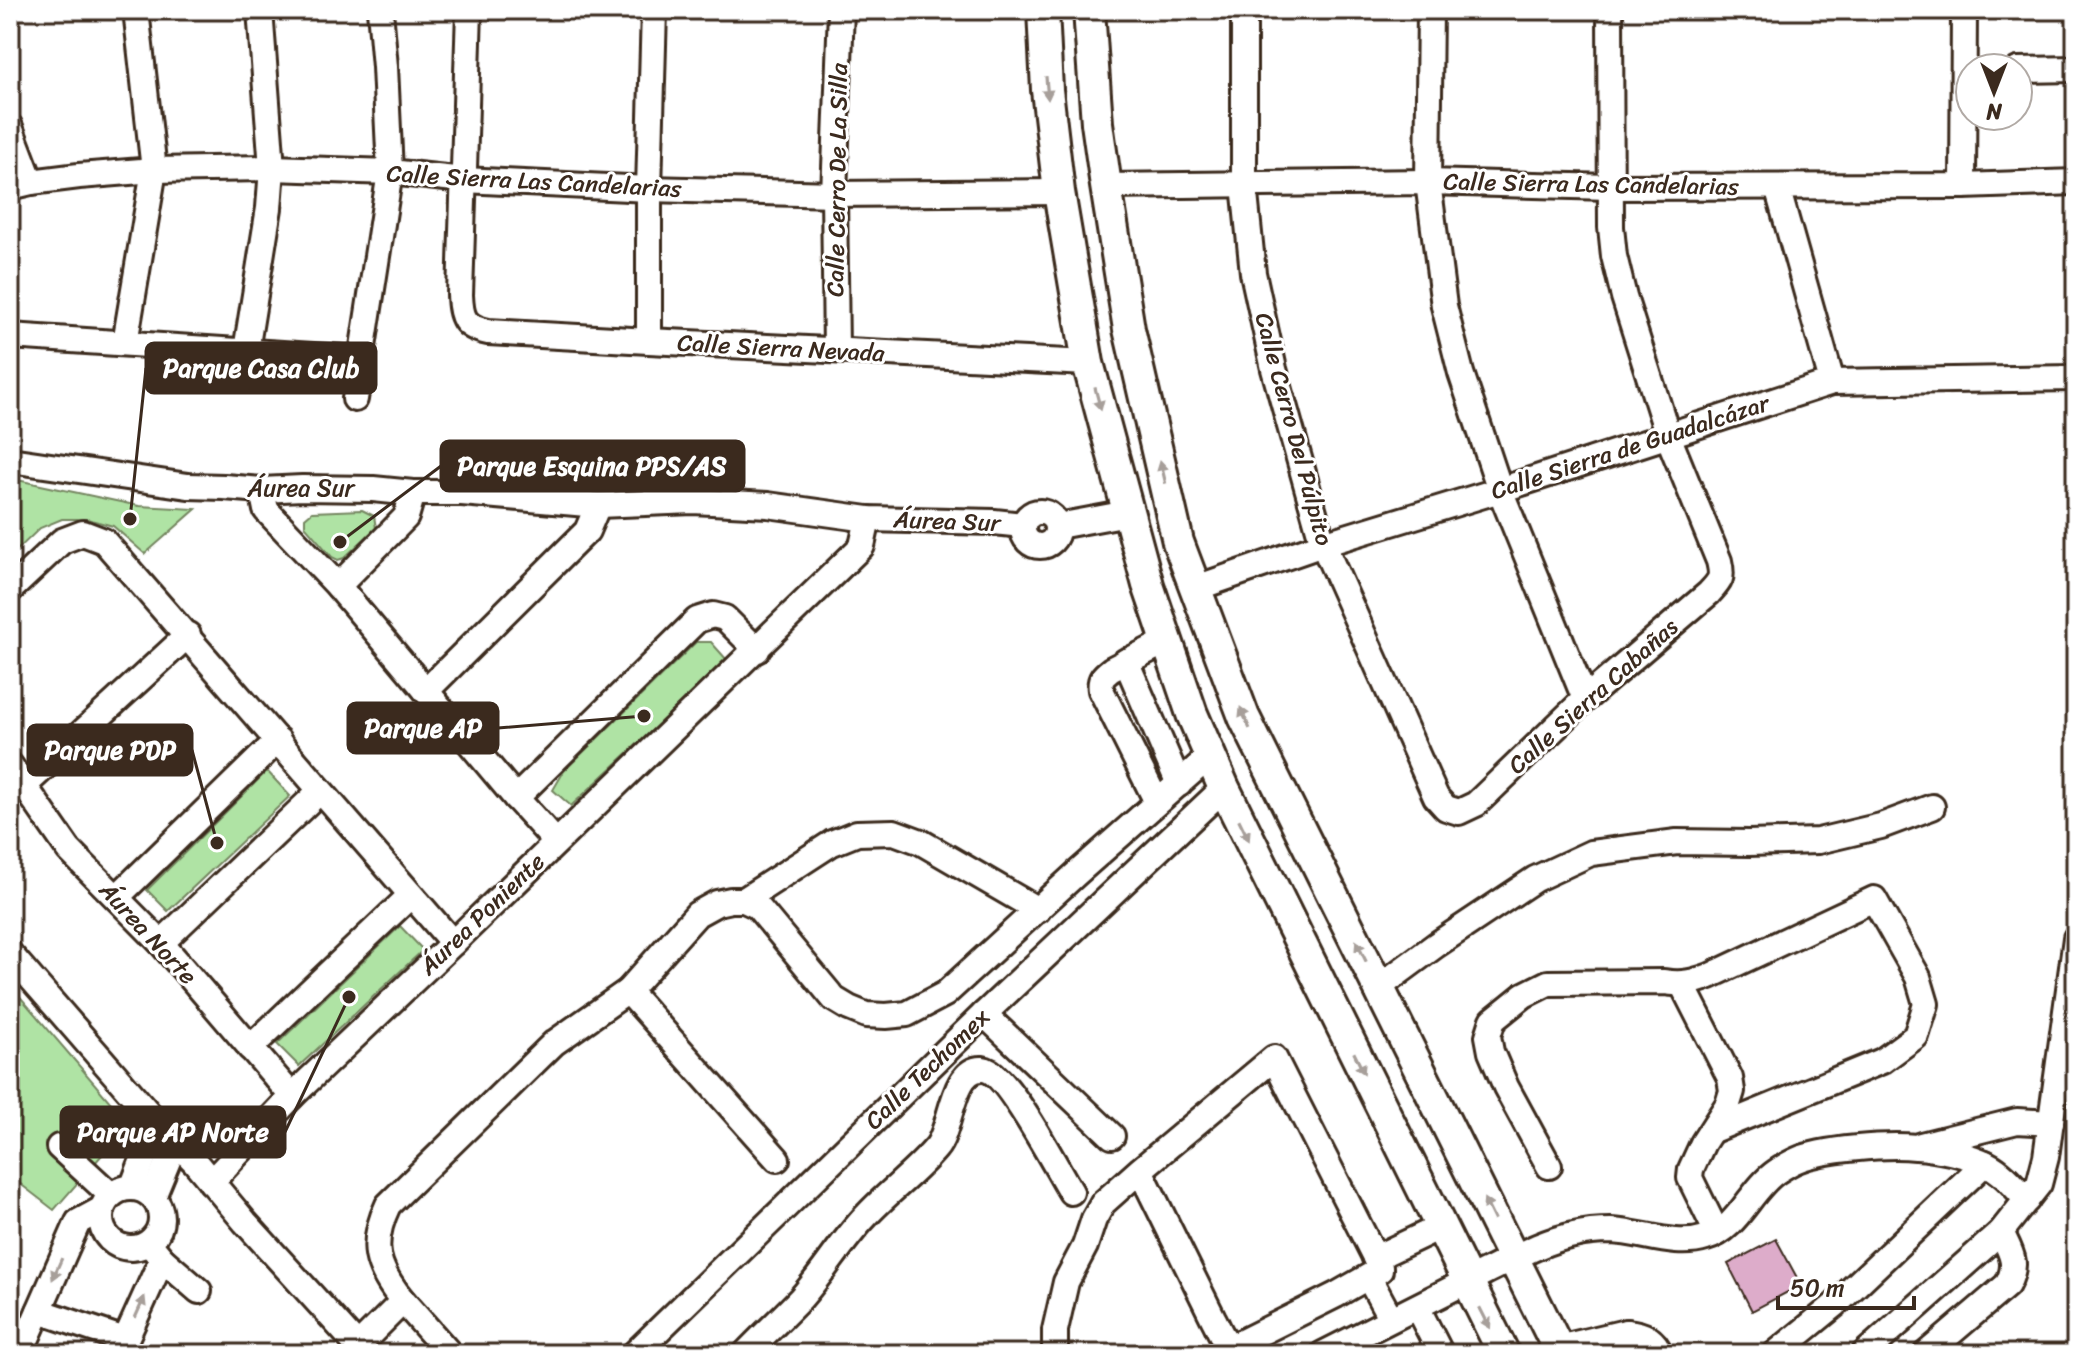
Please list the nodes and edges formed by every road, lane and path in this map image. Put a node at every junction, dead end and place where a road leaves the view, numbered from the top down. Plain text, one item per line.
1 (136, 10) edge
2 (260, 10) edge
3 (380, 10) edge
4 (469, 10) edge
5 (654, 10) edge
6 (841, 10) edge
7 (1043, 10) edge
8 (1089, 10) edge
9 (1244, 10) edge
10 (1430, 10) edge
11 (1610, 10) edge
12 (1964, 10) edge
13 (1965, 52) edge
14 (2076, 69) edge
15 (2034, 70) edge
16 (10, 127) edge
17 (1964, 132) edge
18 (272, 168) junction
19 (154, 170) junction
20 (390, 172) junction
21 (464, 180) junction
22 (1428, 182) junction
23 (2076, 182) edge
24 (20, 184) edge
25 (1244, 184) junction
26 (1106, 186) junction
27 (1963, 186) junction
28 (1610, 187) junction
29 (1777, 187) junction
30 (649, 189) junction
31 (1059, 192) junction
32 (834, 194) junction
33 (10, 336) edge
34 (649, 341) junction
35 (125, 343) junction
36 (836, 350) junction
37 (246, 351) junction
38 (360, 359) junction
39 (1088, 363) junction
40 (2076, 378) edge
41 (1832, 382) junction
42 (355, 399) dead end
43 (1668, 436) junction
44 (10, 460) edge
45 (262, 490) junction
46 (1500, 490) junction
47 (413, 493) junction
48 (598, 505) junction
49 (1128, 513) junction
50 (868, 519) junction
51 (1323, 544) junction
52 (338, 586) junction
53 (1196, 588) junction
54 (10, 590) edge
55 (188, 635) junction
56 (1167, 641) junction
57 (757, 650) junction
58 (1126, 661) junction
59 (426, 691) junction
60 (1585, 699) junction
61 (278, 740) junction
62 (1210, 756) junction
63 (10, 765) edge
64 (1179, 784) junction
65 (25, 785) junction
66 (1224, 788) junction
67 (320, 791) junction
68 (516, 798) junction
69 (1157, 802) junction
70 (1932, 807) dead end
71 (1459, 812) joint
72 (556, 842) junction
73 (410, 896) junction
74 (117, 897) junction
75 (744, 900) junction
76 (1038, 910) junction
77 (2076, 938) edge
78 (161, 943) junction
79 (453, 943) junction
80 (10, 954) edge
81 (1682, 984) junction
82 (1379, 987) junction
83 (628, 991) junction
84 (984, 1014) junction
85 (250, 1048) junction
86 (292, 1096) junction
87 (157, 1123) junction
88 (2051, 1123) junction
89 (1713, 1130) junction
90 (1112, 1136) dead end
91 (176, 1141) junction
92 (1916, 1146) junction
93 (59, 1147) dead end
94 (777, 1159) dead end
95 (1985, 1163) junction
96 (1549, 1166) dead end
97 (1140, 1170) junction
98 (211, 1182) junction
99 (1071, 1192) dead end
100 (125, 1197) junction
101 (2027, 1200) junction
102 (1440, 1227) junction
103 (2001, 1232) junction
104 (1717, 1233) junction
105 (155, 1251) junction
106 (1513, 1259) junction
107 (1372, 1268) junction
108 (1467, 1281) junction
109 (199, 1291) dead end
110 (403, 1301) junction
111 (1417, 1307) junction
112 (39, 1311) junction
113 (1391, 1319) junction
114 (1631, 1343) edge
115 (122, 1347) edge
116 (361, 1350) edge
117 (1560, 1351) edge
118 (20, 1354) edge
119 (450, 1354) edge
120 (634, 1354) edge
121 (745, 1354) edge
122 (1055, 1354) edge
123 (1323, 1354) edge
124 (1441, 1354) edge
125 (1504, 1354) edge
126 (1660, 1354) edge
127 (1775, 1354) edge
128 (1864, 1354) edge
129 (1926, 1354) edge

1 - 19 street
2 - 18 street
3 - 20 street
4 - 21 street
5 - 30 street
6 - 32 street, Calle Cerro De La Silla
7 -> 31 main road
8 - 26 main road
9 - 25 street, Calle Cerro Del Púlpito
10 - 22 street
11 - 28 street
12 - 13 street
14 - 15 street
16 - 24 street
17 - 27 street
18 - 19 street, Calle Sierra Las Candelarias
18 - 20 street, Calle Sierra Las Candelarias
18 - 37 street
19 - 24 street, Calle Sierra Las Candelarias
19 - 35 street
20 - 21 street, Calle Sierra Las Candelarias
20 - 38 street
21 - 30 street, Calle Sierra Las Candelarias
21 - 34 street, Calle Sierra Nevada
22 - 25 street, Calle Sierra Las Candelarias
22 - 28 street, Calle Sierra Las Candelarias
22 - 46 street
23 - 27 street, Calle Sierra Las Candelarias
25 - 26 street, Calle Sierra Las Candelarias
25 - 51 street, Calle Cerro Del Púlpito
53 -> 26 main road
27 - 29 street, Calle Sierra Las Candelarias
28 - 29 street, Calle Sierra Las Candelarias
28 - 43 street
29 - 41 street
30 - 32 street, Calle Sierra Las Candelarias
30 - 34 street
31 - 32 street, Calle Sierra Las Candelarias
31 - 39 main road
32 - 36 street, Calle Cerro De La Silla
33 - 35 street
34 - 36 street, Calle Sierra Nevada
35 - 37 street
36 - 39 street, Calle Sierra Nevada
37 - 38 street
38 - 42 street
39 -> 49 main road
40 - 41 street, Calle Sierra de Guadalcázar
41 - 43 street, Calle Sierra de Guadalcázar
43 - 46 street, Calle Sierra de Guadalcázar
43 - 60 street, Calle Sierra Cabañas
44 - 45 street, Áurea Sur
45 - 47 street, Áurea Sur
45 - 52 street
46 - 51 street, Calle Sierra de Guadalcázar
46 - 60 street
47 - 48 street, Áurea Sur
47 - 52 street
48 - 50 street, Áurea Sur
48 - 59 street
49 - 50 street, Áurea Sur
49 - 56 main road
50 - 57 street, Áurea Poniente
51 - 53 street, Calle Sierra de Guadalcázar
51 - 71 street, Calle Cerro Del Púlpito
52 - 59 street
82 -> 53 main road
54 - 55 street
55 - 61 street
55 - 65 street
56 - 58 street
56 - 62 main road
57 - 68 street
57 - 72 street, Áurea Poniente
58 - 64 street
58 - 69 street
59 - 68 street
60 - 71 street, Calle Sierra Cabañas
61 - 67 street
61 - 74 street
62 - 64 street
62 - 66 main road
63 - 65 street, Áurea Norte
64 - 69 street
65 - 74 street, Áurea Norte
66 - 84 street, Calle Techomex
66 -> 102 main road
67 - 73 street
67 - 78 street
68 - 72 street
69 - 76 street
70 - 82 street
72 - 79 street, Áurea Poniente
73 - 79 street
73 - 85 street
74 - 78 street, Áurea Norte
75 - 76 street
75 - 76 street
75 - 83 street
77 - 88 street
78 - 85 street, Áurea Norte
79 - 86 street, Áurea Poniente
80 - 87 street
81 - 89 street
81 - 89 street
81 - 96 street
106 -> 82 main road
83 - 94 street
83 - 110 street
84 - 90 street
84 - 120 street, Calle Techomex
85 - 86 street, Áurea Norte
86 - 98 street, Áurea Poniente
87 - 91 street
87 - 100 street
88 - 92 street
88 - 101 street
89 - 104 street
91 - 98 street
91 - 100 street
92 - 95 street
92 - 104 street
93 - 100 street
95 - 101 street
95 - 127 street
97 - 107 street
97 - 107 street
97 - 122 street
98 - 116 street
99 - 121 street
100 - 105 street
100 - 105 street
100 -> 112 street
101 - 103 street
102 - 107 street
102 - 108 main road
103 - 128 street
103 - 129 street
104 - 106 street
105 - 109 street
115 -> 105 street
106 - 108 street
106 - 117 main road
107 - 113 street
108 - 111 street
108 -> 125 main road
110 - 116 street
110 - 119 street
111 - 113 street
111 - 124 street
112 - 115 street
112 - 118 street
113 - 123 street
114 - 117 street
114 - 126 street

